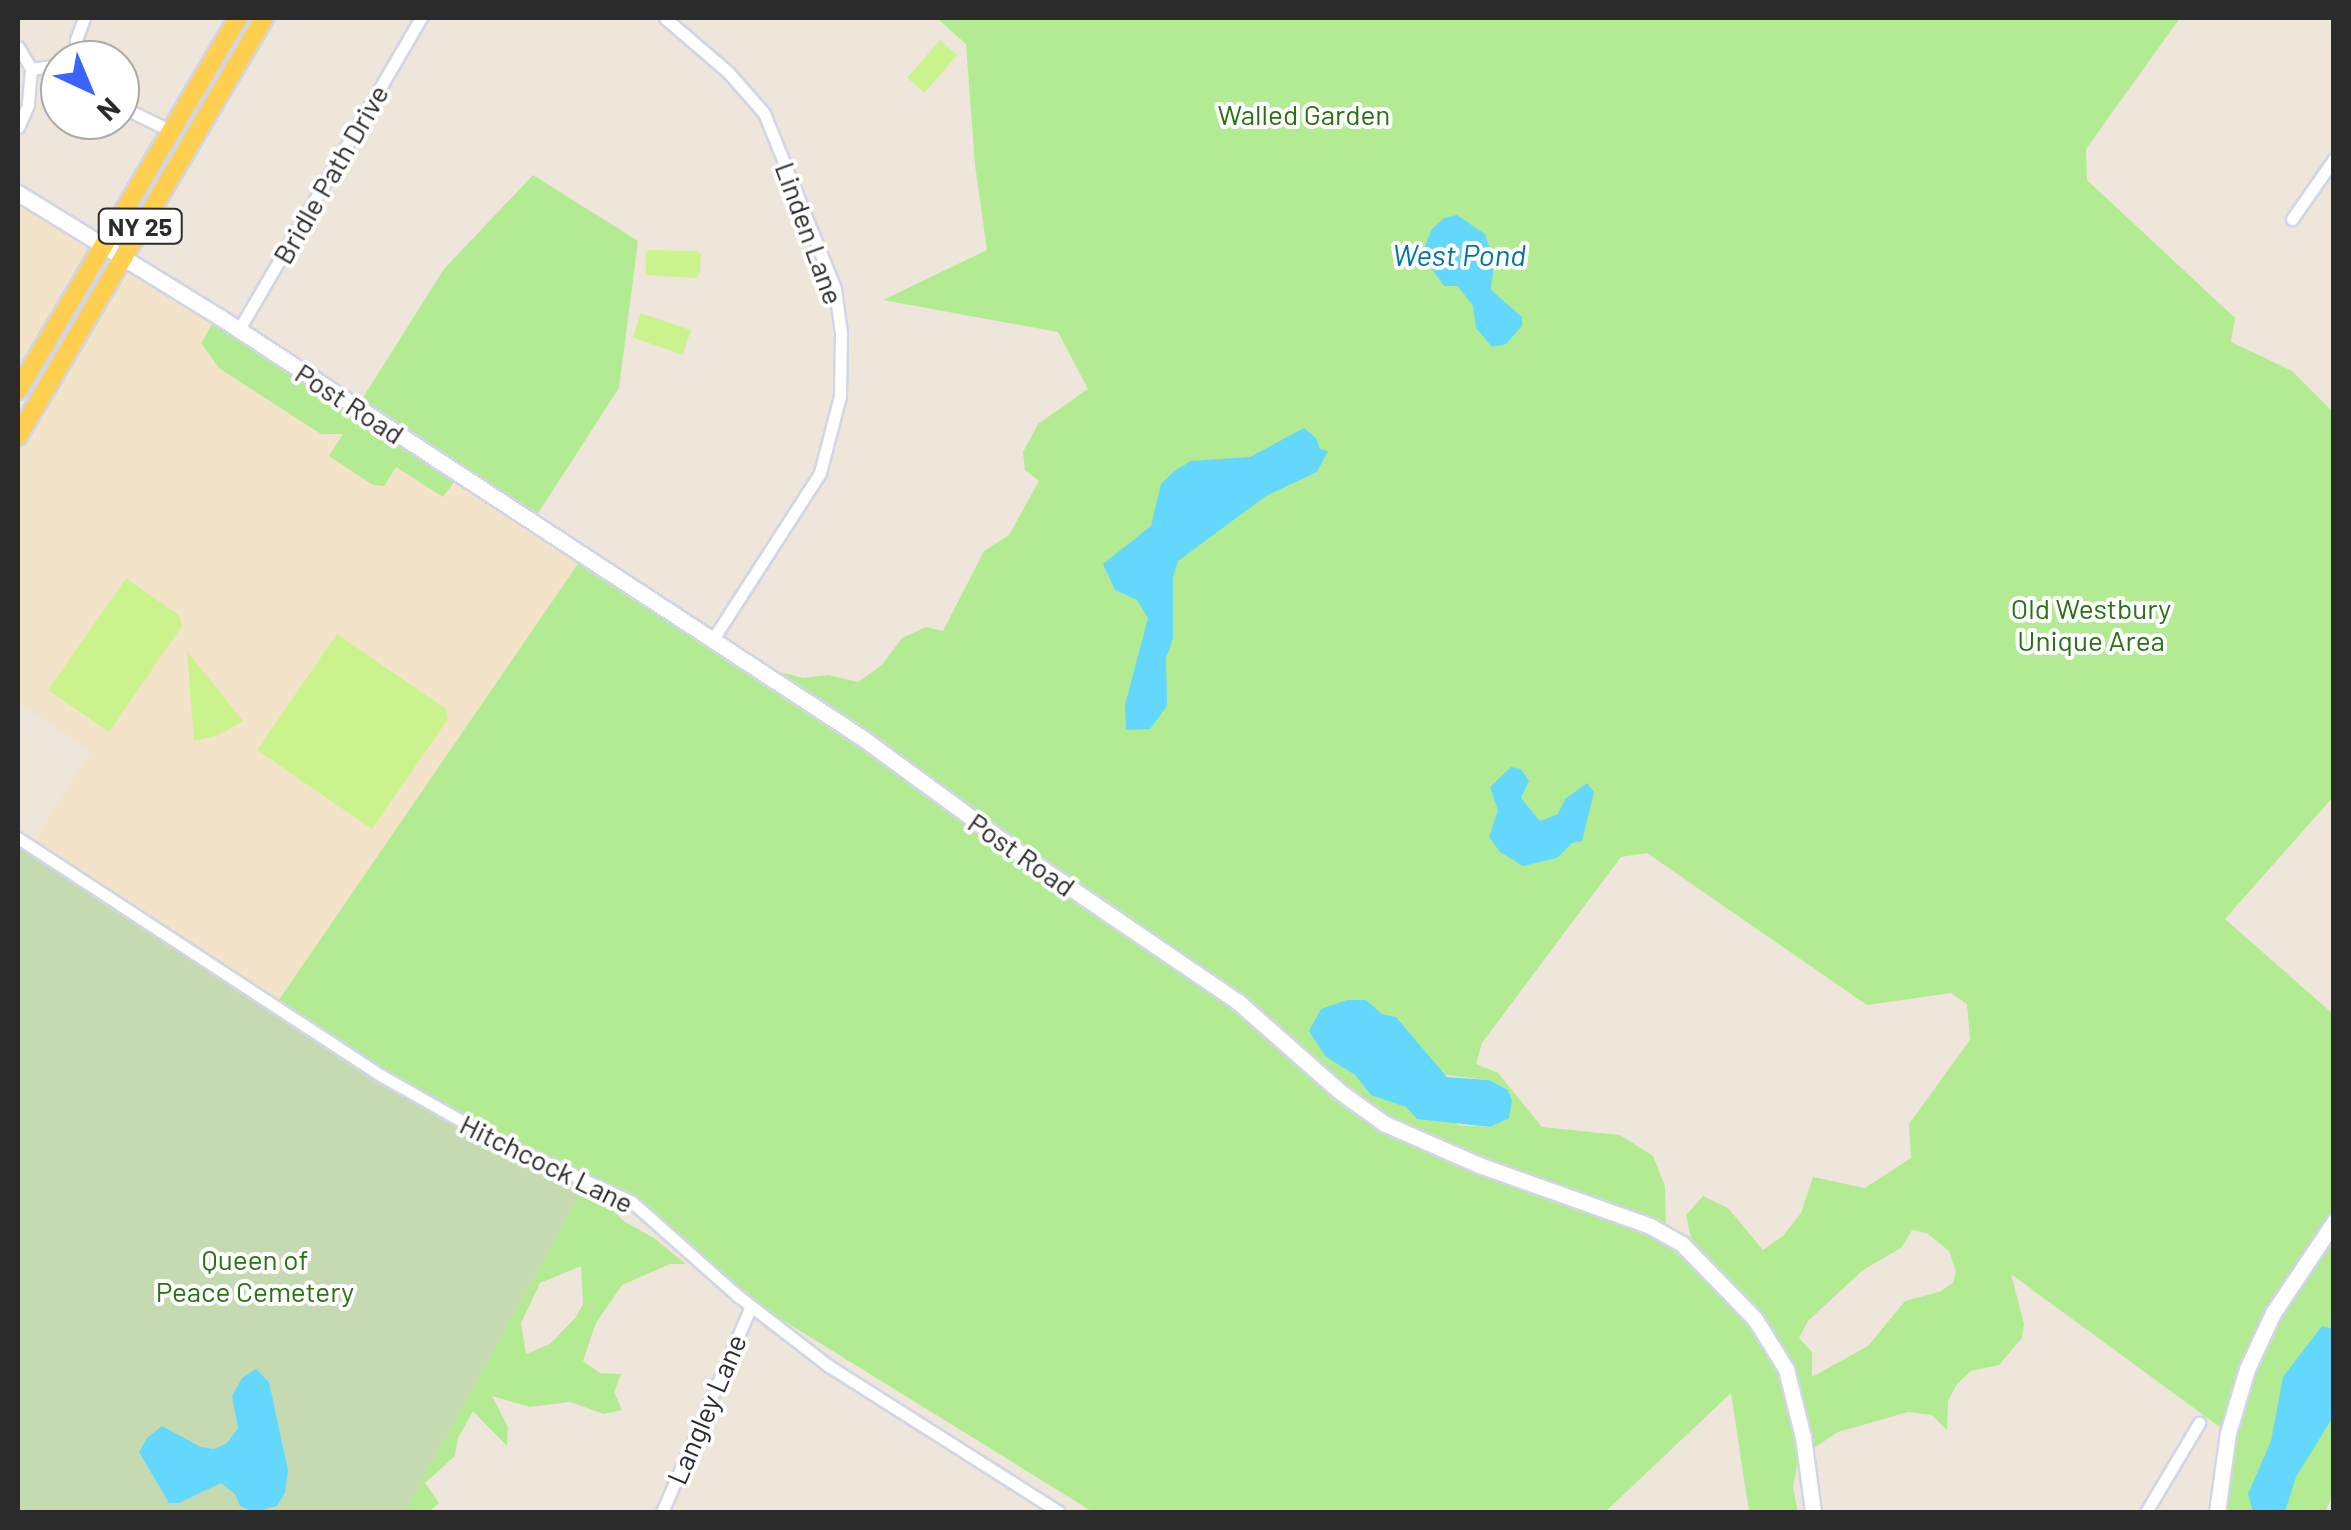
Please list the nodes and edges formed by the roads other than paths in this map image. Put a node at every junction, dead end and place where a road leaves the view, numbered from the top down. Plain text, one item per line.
1 (238, 18) edge
2 (264, 18) edge
3 (421, 18) edge
4 (665, 18) edge
5 (18, 46) edge
6 (40, 69) edge
7 (32, 70) junction
8 (140, 116) edge
9 (18, 127) edge
10 (173, 132) junction
11 (2334, 159) edge
12 (18, 193) edge
13 (2292, 219) dead end
14 (113, 250) junction
15 (238, 330) junction
16 (18, 390) edge
17 (18, 436) edge
18 (713, 640) junction
19 (18, 838) edge
20 (2334, 1222) edge
21 (750, 1306) junction
22 (2199, 1423) dead end
23 (662, 1512) edge
24 (1059, 1512) edge
25 (1813, 1512) edge
26 (2146, 1512) edge
27 (2217, 1512) edge

1 - 10 main road, NY 25
2 - 14 main road, NY 25
3 - 15 street, Bridle Path Drive
4 - 18 street, Linden Lane
5 - 7 street
6 - 7 street
7 - 9 street
8 - 10 street
10 - 14 main road, NY 25
11 - 13 street
12 - 14 main road, Post Road
14 - 15 main road, Post Road
14 - 16 main road, NY 25
14 - 17 main road, NY 25
15 - 18 main road, Post Road
18 - 25 main road, Post Road
19 - 21 street, Hitchcock Lane
20 - 27 main road
21 - 23 street, Langley Lane
21 - 24 street, Hitchcock Lane
22 - 26 street

